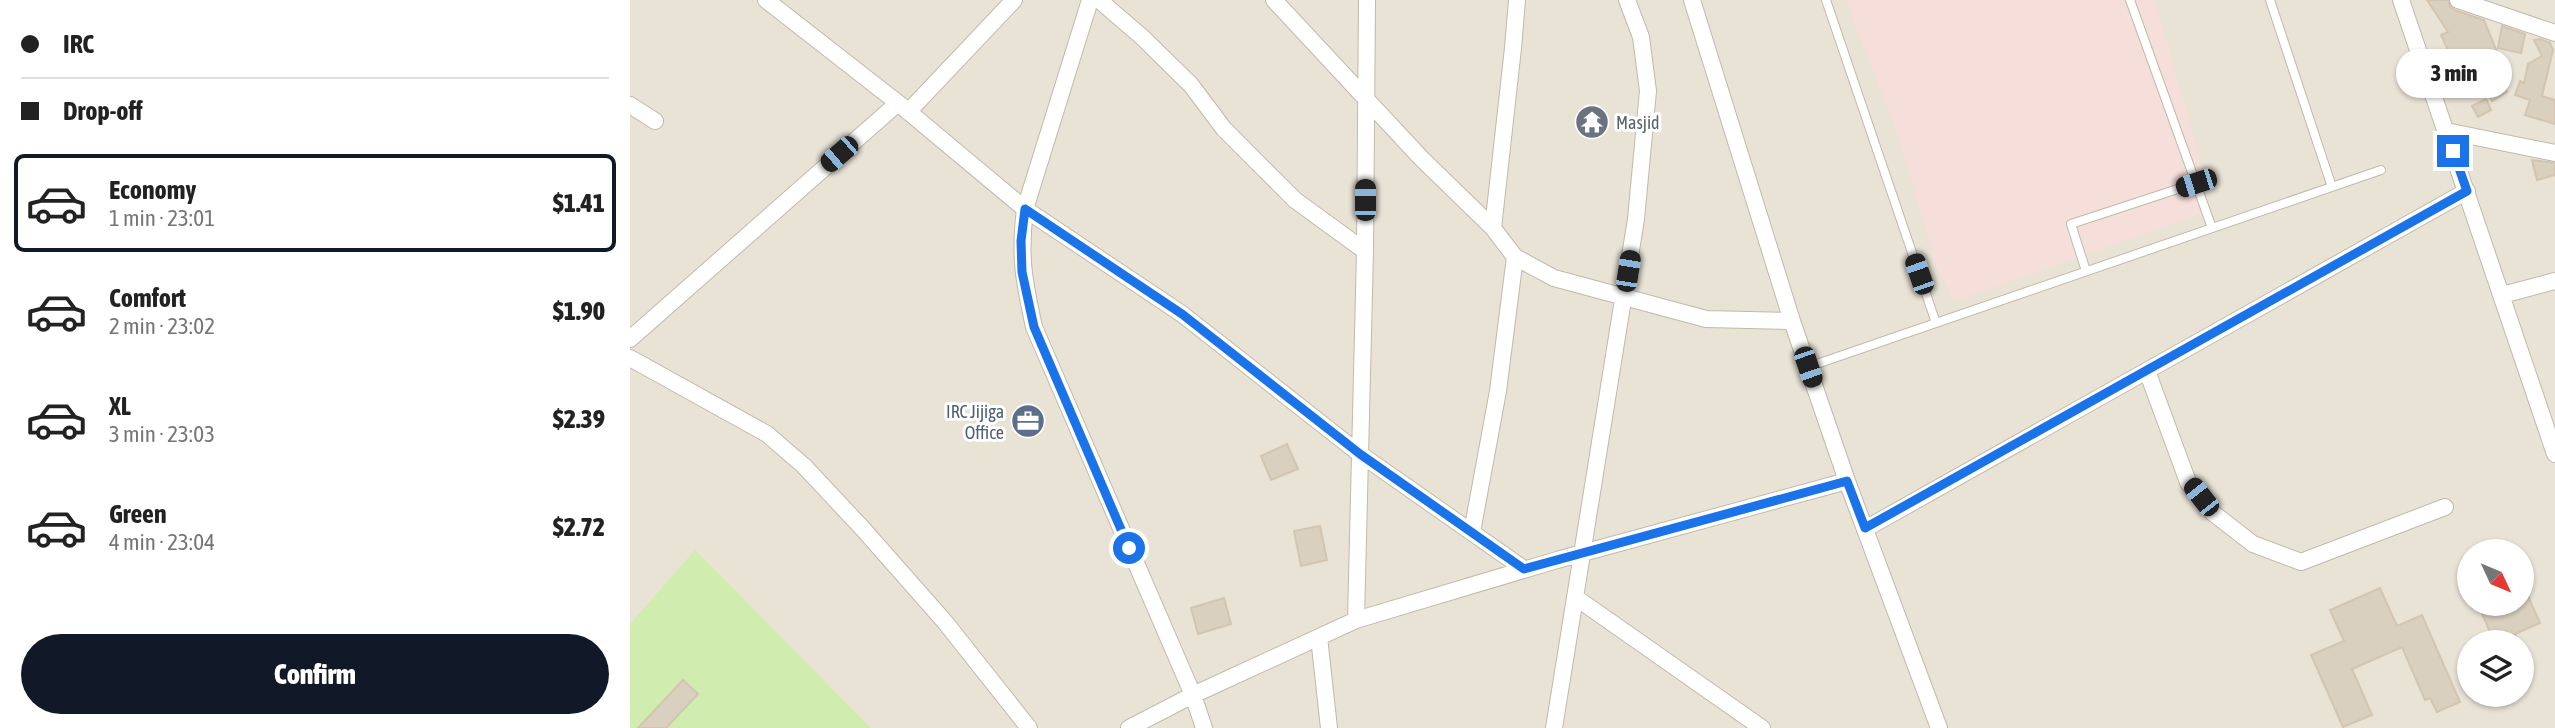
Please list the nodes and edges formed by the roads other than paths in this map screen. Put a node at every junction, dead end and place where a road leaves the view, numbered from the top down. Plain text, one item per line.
1 (766, 0) edge
2 (1014, 0) edge
3 (1090, 0) edge
4 (1099, 0) edge
5 (1274, 0) edge
6 (1367, 0) edge
7 (1517, 0) edge
8 (1626, 0) edge
9 (1692, 0) edge
10 (1825, 0) edge
11 (2130, 0) edge
12 (2270, 0) edge
13 (2401, 0) edge
14 (2458, 0) edge
15 (2555, 33) edge
16 (1366, 97) junction
17 (630, 105) edge
18 (903, 107) junction
19 (654, 121) dead end
20 (2446, 131) junction
21 (2555, 153) edge
22 (2381, 170) dead end
23 (2196, 183) junction
24 (2332, 187) junction
25 (2467, 191) junction
26 (1025, 209) junction
27 (1493, 228) junction
28 (2212, 228) junction
29 (1365, 251) junction
30 (1515, 257) junction
31 (2086, 271) junction
32 (2555, 281) edge
33 (2501, 295) junction
34 (1624, 297) junction
35 (1792, 321) junction
36 (1936, 323) junction
37 (630, 339) edge
38 (630, 358) edge
39 (1808, 367) junction
40 (2147, 371) junction
41 (2549, 415) edge
42 (1360, 454) junction
43 (2555, 454) edge
44 (1847, 481) junction
45 (2445, 507) dead end
46 (1865, 528) junction
47 (1472, 532) junction
48 (1581, 553) junction
49 (1524, 569) junction
50 (1574, 597) junction
51 (1356, 620) junction
52 (1319, 637) junction
53 (1193, 695) junction
54 (1030, 728) edge
55 (1129, 728) edge
56 (1204, 728) edge
57 (1329, 728) edge
58 (1554, 728) edge
59 (1762, 728) edge
60 (1940, 728) edge

1 - 18 street
2 - 18 street
3 - 26 street
4 - 29 street
5 - 16 street
6 - 16 street
7 - 27 street
8 - 34 street
9 - 35 street
10 - 36 lane
11 - 23 lane
12 - 24 lane
13 - 20 street
14 - 15 street
16 - 27 street
16 - 29 street
17 - 19 street
18 - 26 street
18 - 37 street
20 - 21 street
20 - 25 street
22 - 24 lane
23 - 28 lane
23 - 31 lane
24 - 28 lane
25 - 33 street
25 - 40 street
26 - 42 street
26 - 53 street
27 - 30 street
28 - 31 lane
29 - 42 street
30 - 34 street
30 - 47 street
31 - 36 lane
32 - 33 street
33 - 41 street
34 - 35 street
34 - 48 street
35 - 39 street
36 - 39 lane
38 - 54 street
39 - 44 street
40 - 45 street
40 - 46 street
41 - 43 street
42 - 47 street
42 - 51 street
44 - 46 street
44 - 48 street
46 - 60 street
47 - 49 street
48 - 49 street
48 - 50 street
49 - 51 street
50 - 58 street
50 - 59 street
51 - 52 street
52 - 53 street
52 - 57 street
53 - 55 street
53 - 56 street

